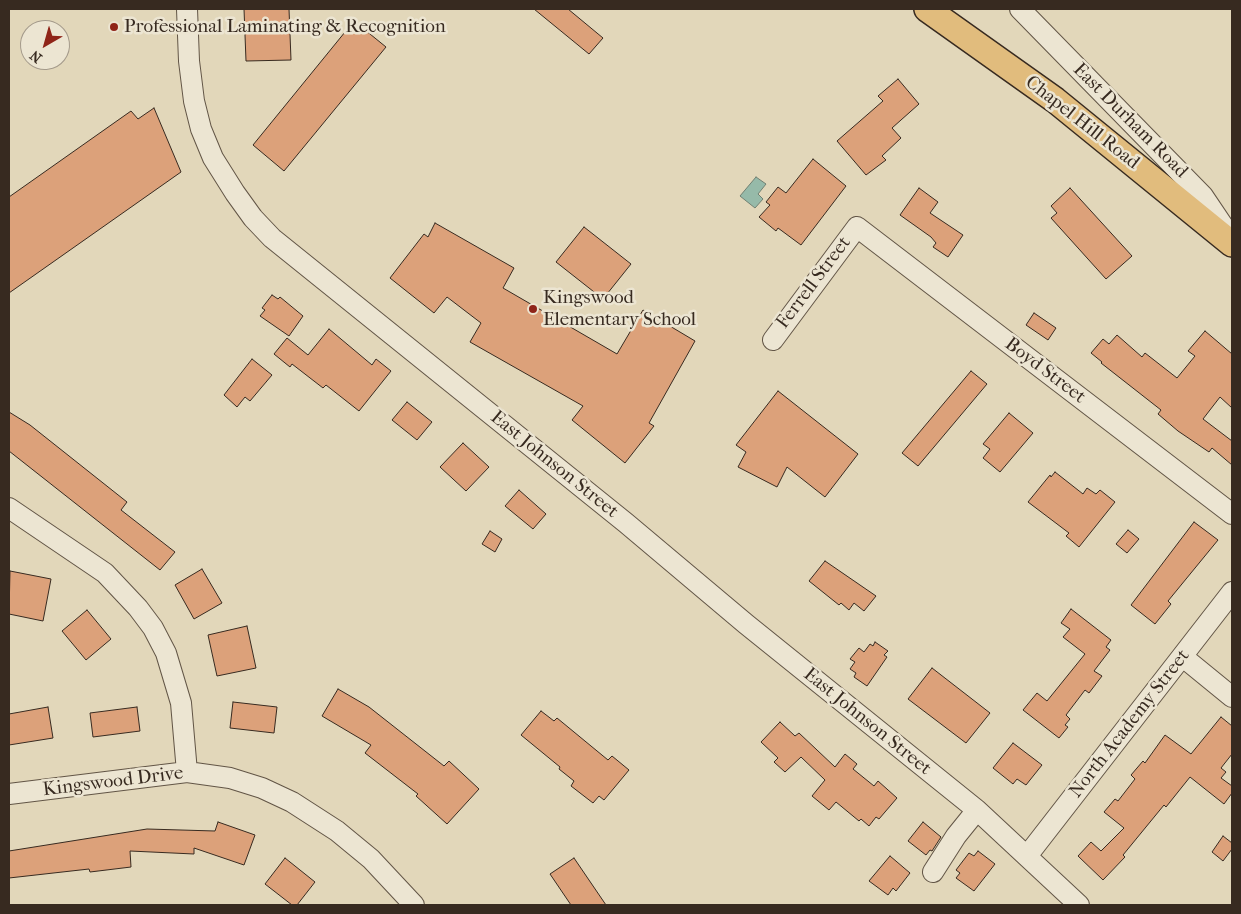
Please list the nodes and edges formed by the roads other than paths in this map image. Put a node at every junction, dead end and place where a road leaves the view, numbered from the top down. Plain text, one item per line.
1 (187, 9) edge
2 (927, 9) edge
3 (1020, 9) edge
4 (857, 227) joint
5 (1232, 239) edge
6 (1232, 244) edge
7 (772, 340) dead end
8 (9, 508) edge
9 (1232, 514) edge
10 (1232, 592) edge
11 (1183, 657) junction
12 (1232, 697) edge
13 (186, 772) junction
14 (9, 794) edge
15 (977, 810) junction
16 (1027, 856) junction
17 (933, 872) dead end
18 (1075, 904) edge
19 (414, 905) edge

1 - 15 street, East Johnson Street
2 - 6 main road, Chapel Hill Road
3 - 5 street, East Durham Road
4 - 7 street, Ferrell Street
4 - 9 street, Boyd Street
8 - 13 street
10 - 11 street, North Academy Street
11 - 12 street
11 - 16 street, North Academy Street
13 - 14 street, Kingswood Drive
13 - 19 street, Kingswood Drive
15 - 16 street, East Johnson Street
15 - 17 street
16 - 18 street, East Johnson Street

